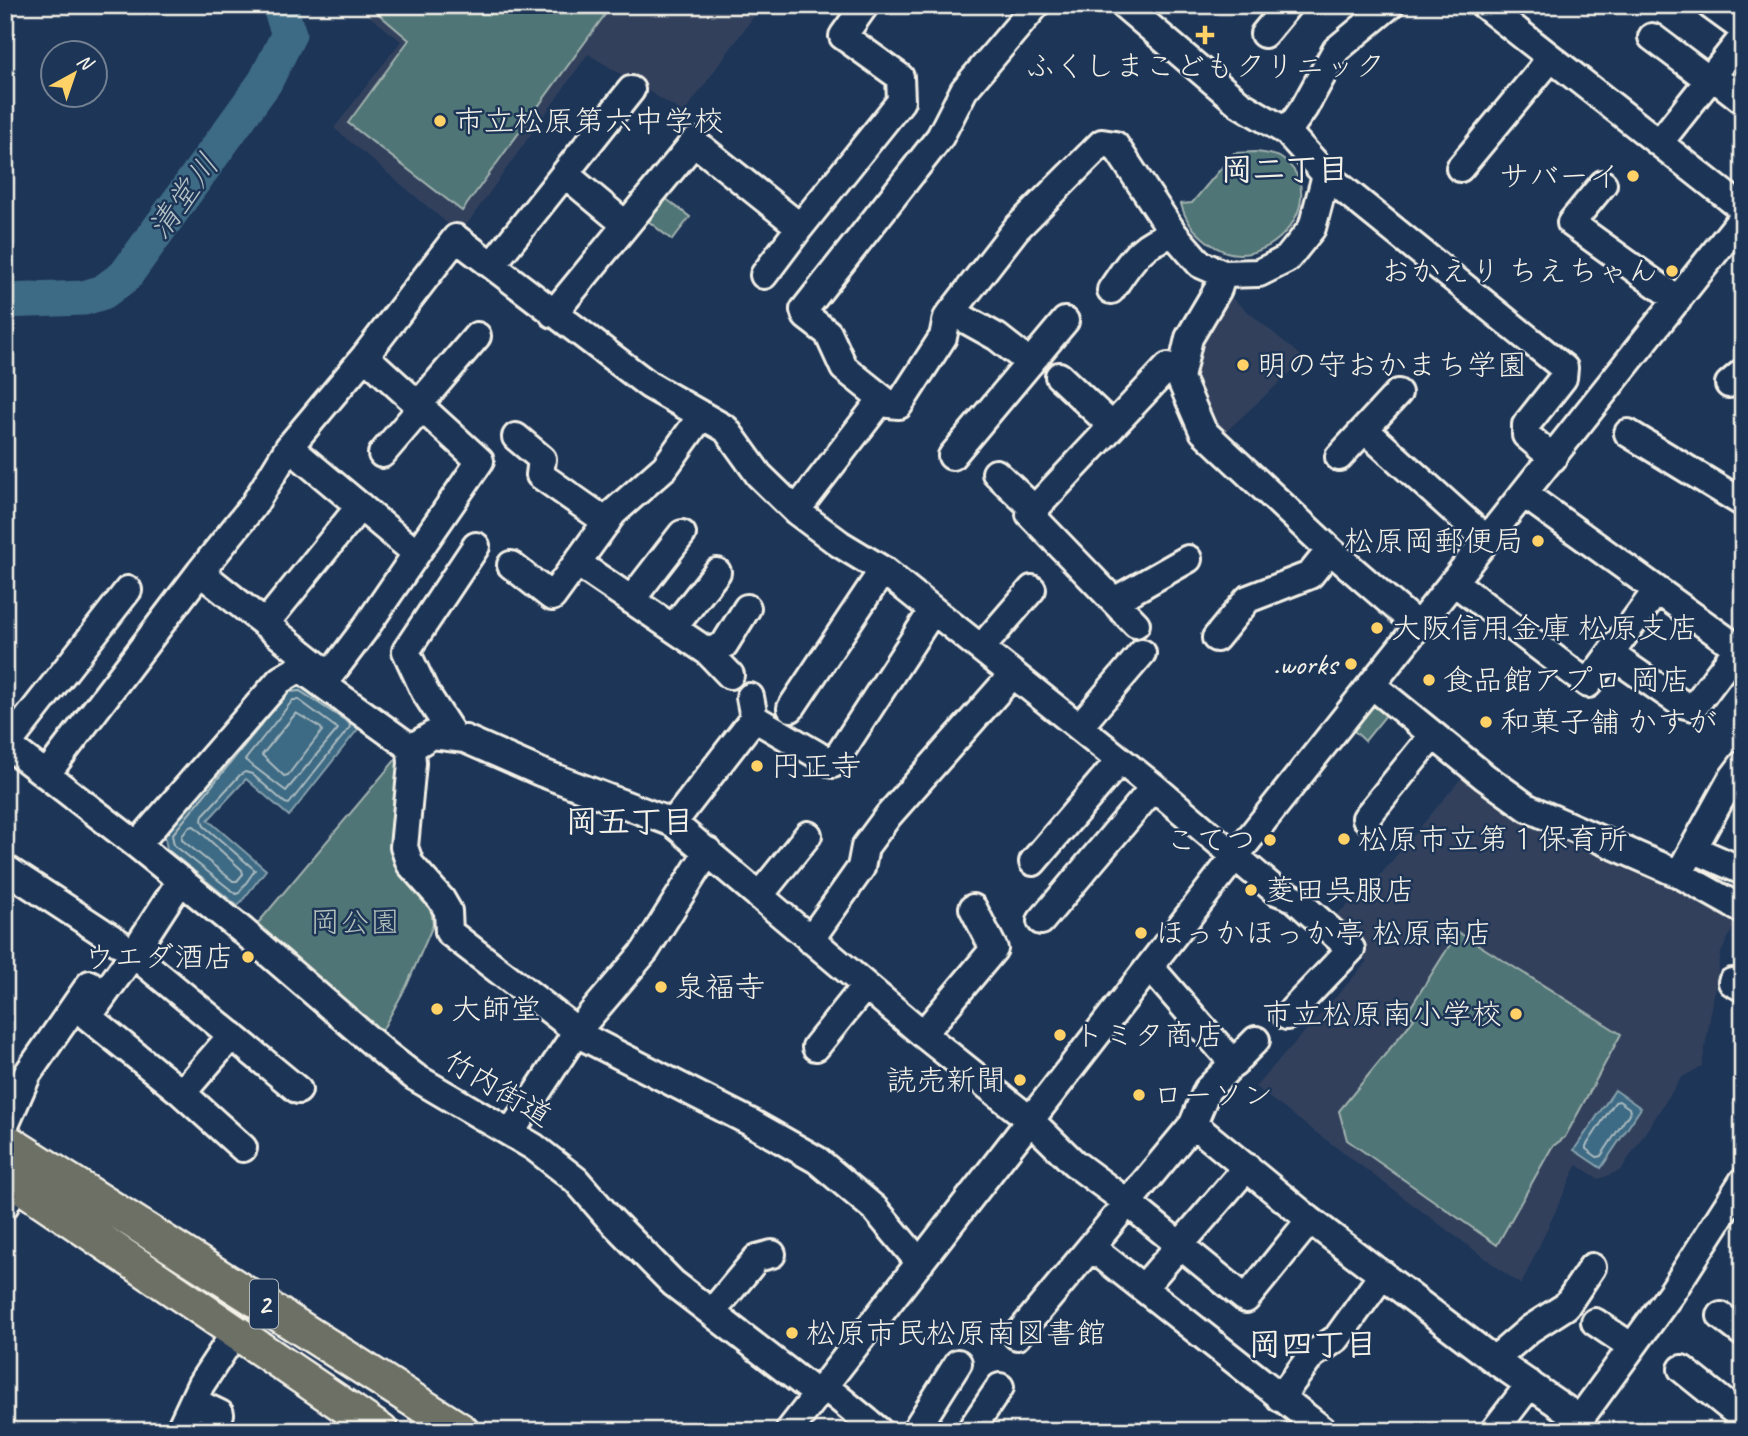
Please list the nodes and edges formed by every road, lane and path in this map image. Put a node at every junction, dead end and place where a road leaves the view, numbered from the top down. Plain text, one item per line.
1 (865, 5) edge
2 (1036, 5) edge
3 (1124, 5) edge
4 (1288, 5) edge
5 (1390, 5) edge
6 (1483, 5) edge
7 (1710, 5) edge
8 (1743, 30) edge
9 (1265, 34) dead end
10 (1652, 37) dead end
11 (1743, 37) edge
12 (1551, 58) junction
13 (1710, 78) junction
14 (631, 90) dead end
15 (1743, 100) edge
16 (1287, 132) junction
17 (1659, 143) junction
18 (1460, 168) dead end
19 (565, 174) junction
20 (1326, 175) junction
21 (1603, 184) dead end
22 (1743, 209) edge
23 (1743, 217) edge
24 (626, 225) junction
25 (800, 227) junction
26 (1174, 234) junction
27 (492, 265) junction
28 (1223, 274) junction
29 (764, 275) dead end
30 (1111, 290) dead end
31 (1678, 300) junction
32 (952, 312) junction
33 (553, 314) junction
34 (1065, 321) dead end
35 (477, 336) dead end
36 (365, 356) junction
37 (1030, 363) junction
38 (1059, 376) dead end
39 (1180, 378) junction
40 (1398, 393) dead end
41 (882, 399) junction
42 (420, 406) junction
43 (702, 415) junction
44 (1112, 426) junction
45 (1364, 430) junction
46 (1628, 433) dead end
47 (516, 437) dead end
48 (289, 447) junction
49 (382, 454) dead end
50 (951, 456) dead end
51 (1339, 457) dead end
52 (1553, 458) junction
53 (996, 473) dead end
54 (1524, 494) junction
55 (1743, 503) edge
56 (359, 506) junction
57 (1034, 509) junction
58 (796, 511) junction
59 (607, 522) junction
60 (682, 534) dead end
61 (1487, 540) junction
62 (476, 546) dead end
63 (1331, 550) junction
64 (416, 553) junction
65 (1188, 559) dead end
66 (577, 563) junction
67 (511, 565) dead end
68 (883, 570) junction
69 (200, 572) junction
70 (717, 572) dead end
71 (1454, 582) junction
72 (1032, 589) dead end
73 (128, 590) dead end
74 (1657, 590) junction
75 (631, 600) junction
76 (1114, 601) junction
77 (747, 608) dead end
78 (933, 610) junction
79 (265, 624) junction
80 (1136, 624) dead end
81 (1418, 626) junction
82 (673, 628) junction
83 (1216, 638) dead end
84 (981, 649) junction
85 (1740, 650) edge
86 (708, 652) junction
87 (1142, 653) dead end
88 (1610, 654) junction
89 (1013, 674) junction
90 (730, 675) dead end
91 (330, 676) junction
92 (1372, 685) junction
93 (791, 708) dead end
94 (366, 715) junction
95 (1079, 727) junction
96 (1433, 735) junction
97 (454, 737) junction
98 (6, 744) edge
99 (411, 748) junction
100 (1120, 760) junction
101 (46, 775) junction
102 (1739, 776) edge
103 (1154, 787) junction
104 (1366, 818) dead end
105 (673, 823) junction
106 (808, 835) dead end
107 (137, 845) junction
108 (1693, 849) junction
109 (708, 851) junction
110 (1236, 855) junction
111 (1033, 862) dead end
112 (6, 869) edge
113 (1743, 871) edge
114 (1679, 874) junction
115 (175, 875) junction
116 (759, 896) junction
117 (1741, 905) edge
118 (973, 908) dead end
119 (1041, 921) dead end
120 (810, 940) junction
121 (126, 948) junction
122 (1150, 967) junction
123 (865, 986) junction
124 (1287, 1016) dead end
125 (576, 1032) junction
126 (923, 1034) junction
127 (232, 1035) junction
128 (1256, 1040) dead end
129 (816, 1047) dead end
130 (1234, 1064) junction
131 (298, 1090) dead end
132 (182, 1093) junction
133 (1029, 1119) junction
134 (6, 1123) edge
135 (1193, 1124) junction
136 (511, 1132) junction
137 (5, 1140) edge
138 (243, 1148) dead end
139 (1247, 1167) junction
140 (65, 1178) junction
141 (1743, 1181) edge
142 (6, 1193) edge
143 (1128, 1203) junction
144 (1310, 1220) junction
145 (1179, 1246) junction
146 (1091, 1247) junction
147 (772, 1254) dead end
148 (920, 1263) junction
149 (1592, 1267) dead end
150 (1384, 1274) junction
151 (1143, 1288) junction
152 (712, 1312) junction
153 (1721, 1316) dead end
154 (1595, 1322) dead end
155 (236, 1331) junction
156 (1743, 1333) edge
157 (1017, 1336) dead end
158 (1632, 1347) junction
159 (1494, 1360) junction
160 (958, 1363) dead end
161 (1682, 1369) dead end
162 (1530, 1384) junction
163 (1000, 1387) dead end
164 (821, 1390) junction
165 (1280, 1398) junction
166 (193, 1401) junction
167 (220, 1415) dead end
168 (1743, 1418) edge
169 (1576, 1425) edge
170 (179, 1431) edge
171 (381, 1431) edge
172 (462, 1431) edge
173 (789, 1431) edge
174 (879, 1431) edge
175 (915, 1431) edge
176 (970, 1431) edge
177 (1324, 1431) edge
178 (1494, 1431) edge
179 (1733, 1431) edge

1 - 25 street
2 - 41 street
3 - 16 street
4 - 9 street
5 - 16 street
6 - 12 street
7 - 8 street
10 - 13 street
11 - 13 street
12 - 17 street
12 - 18 street
13 - 15 street
13 - 17 street
14 - 19 street
16 - 20 street
17 - 22 street
19 - 24 street
19 - 27 street
20 - 28 street
20 - 52 street
21 - 31 street
23 - 31 street
24 - 25 street
24 - 33 street
25 - 29 street
26 - 28 street
26 - 30 street
26 - 32 street
27 - 33 street
27 - 36 street
28 - 39 street
31 - 52 street
32 - 37 street
32 - 41 street
33 - 43 street
34 - 37 street
35 - 42 street
36 - 42 street
36 - 48 street
37 - 50 street
38 - 44 street
39 - 44 street
39 - 63 street
40 - 45 street
41 - 58 street
42 - 49 street
42 - 64 street
43 - 58 street
43 - 59 street
44 - 57 street
45 - 51 street
45 - 61 street
46 - 55 street
47 - 59 street
48 - 56 street
48 - 69 street
52 - 54 street
53 - 57 street
54 - 61 street
54 - 74 street
56 - 64 street
56 - 79 street
57 - 76 street
58 - 68 street
59 - 66 street
60 - 75 street
61 - 71 street
62 - 97 street
63 - 81 street
63 - 83 street
64 - 91 street
65 - 76 street
66 - 67 street
66 - 75 street
68 - 78 street
68 - 93 street
69 - 79 street
69 - 101 street
70 - 82 street
71 - 81 street
71 - 88 street
72 - 84 street
73 - 98 street
74 - 85 street
74 - 88 street
75 - 82 street
76 - 80 street
77 - 86 street
78 - 84 street
78 - 105 street
79 - 91 street
81 - 92 street
82 - 86 street
84 - 89 street
85 - 88 street
86 - 90 street
87 - 95 street
89 - 95 street
89 - 120 street
91 - 94 street
92 - 96 street
92 - 110 street
94 - 99 street
94 - 107 street
95 - 100 street
96 - 104 street
96 - 114 street
97 - 99 street
97 - 105 street
98 - 101 street
99 - 125 street
100 - 103 street
100 - 111 street
101 - 107 street, 竹内街道
102 - 108 street
103 - 110 street
103 - 119 street
105 - 109 street
106 - 116 street
107 - 115 street, 竹内街道
108 - 113 street
108 - 114 street
109 - 116 street
109 - 125 street
110 - 122 street
110 - 124 street
112 - 121 street
114 - 117 street
115 - 121 street
115 - 136 street, 竹内街道
116 - 120 street
118 - 126 street
120 - 123 street
121 - 127 street
121 - 132 street
121 - 134 street
122 - 130 street
122 - 133 street
123 - 126 street
123 - 129 street
125 - 136 street
125 - 148 street
126 - 133 street
127 - 131 street
127 - 132 street
128 - 130 street
130 - 135 street
132 - 138 street
133 - 143 street
133 - 148 street
134 - 140 main road
135 - 139 street
135 - 143 street
136 - 152 street, 竹内街道
137 - 140 main road, 2
139 - 144 street
139 - 145 street
140 - 172 main road, 2
141 - 158 street
142 - 155 main road, 2
143 - 145 street
143 - 146 street
144 - 145 street
144 - 150 street
145 - 151 street
146 - 151 street
146 - 157 street
147 - 152 street
148 - 164 street
149 - 159 street
150 - 159 street
150 - 165 street
151 - 165 street
152 - 164 street, 竹内街道
153 - 156 street
154 - 158 street
155 - 166 street
155 - 171 main road, 2
158 - 169 street
159 - 162 street
160 - 175 street
161 - 168 street
162 - 169 street
162 - 178 street
163 - 176 street
164 - 173 street
164 - 174 street, 竹内街道
165 - 177 street
166 - 167 street
166 - 170 street
168 - 179 street

